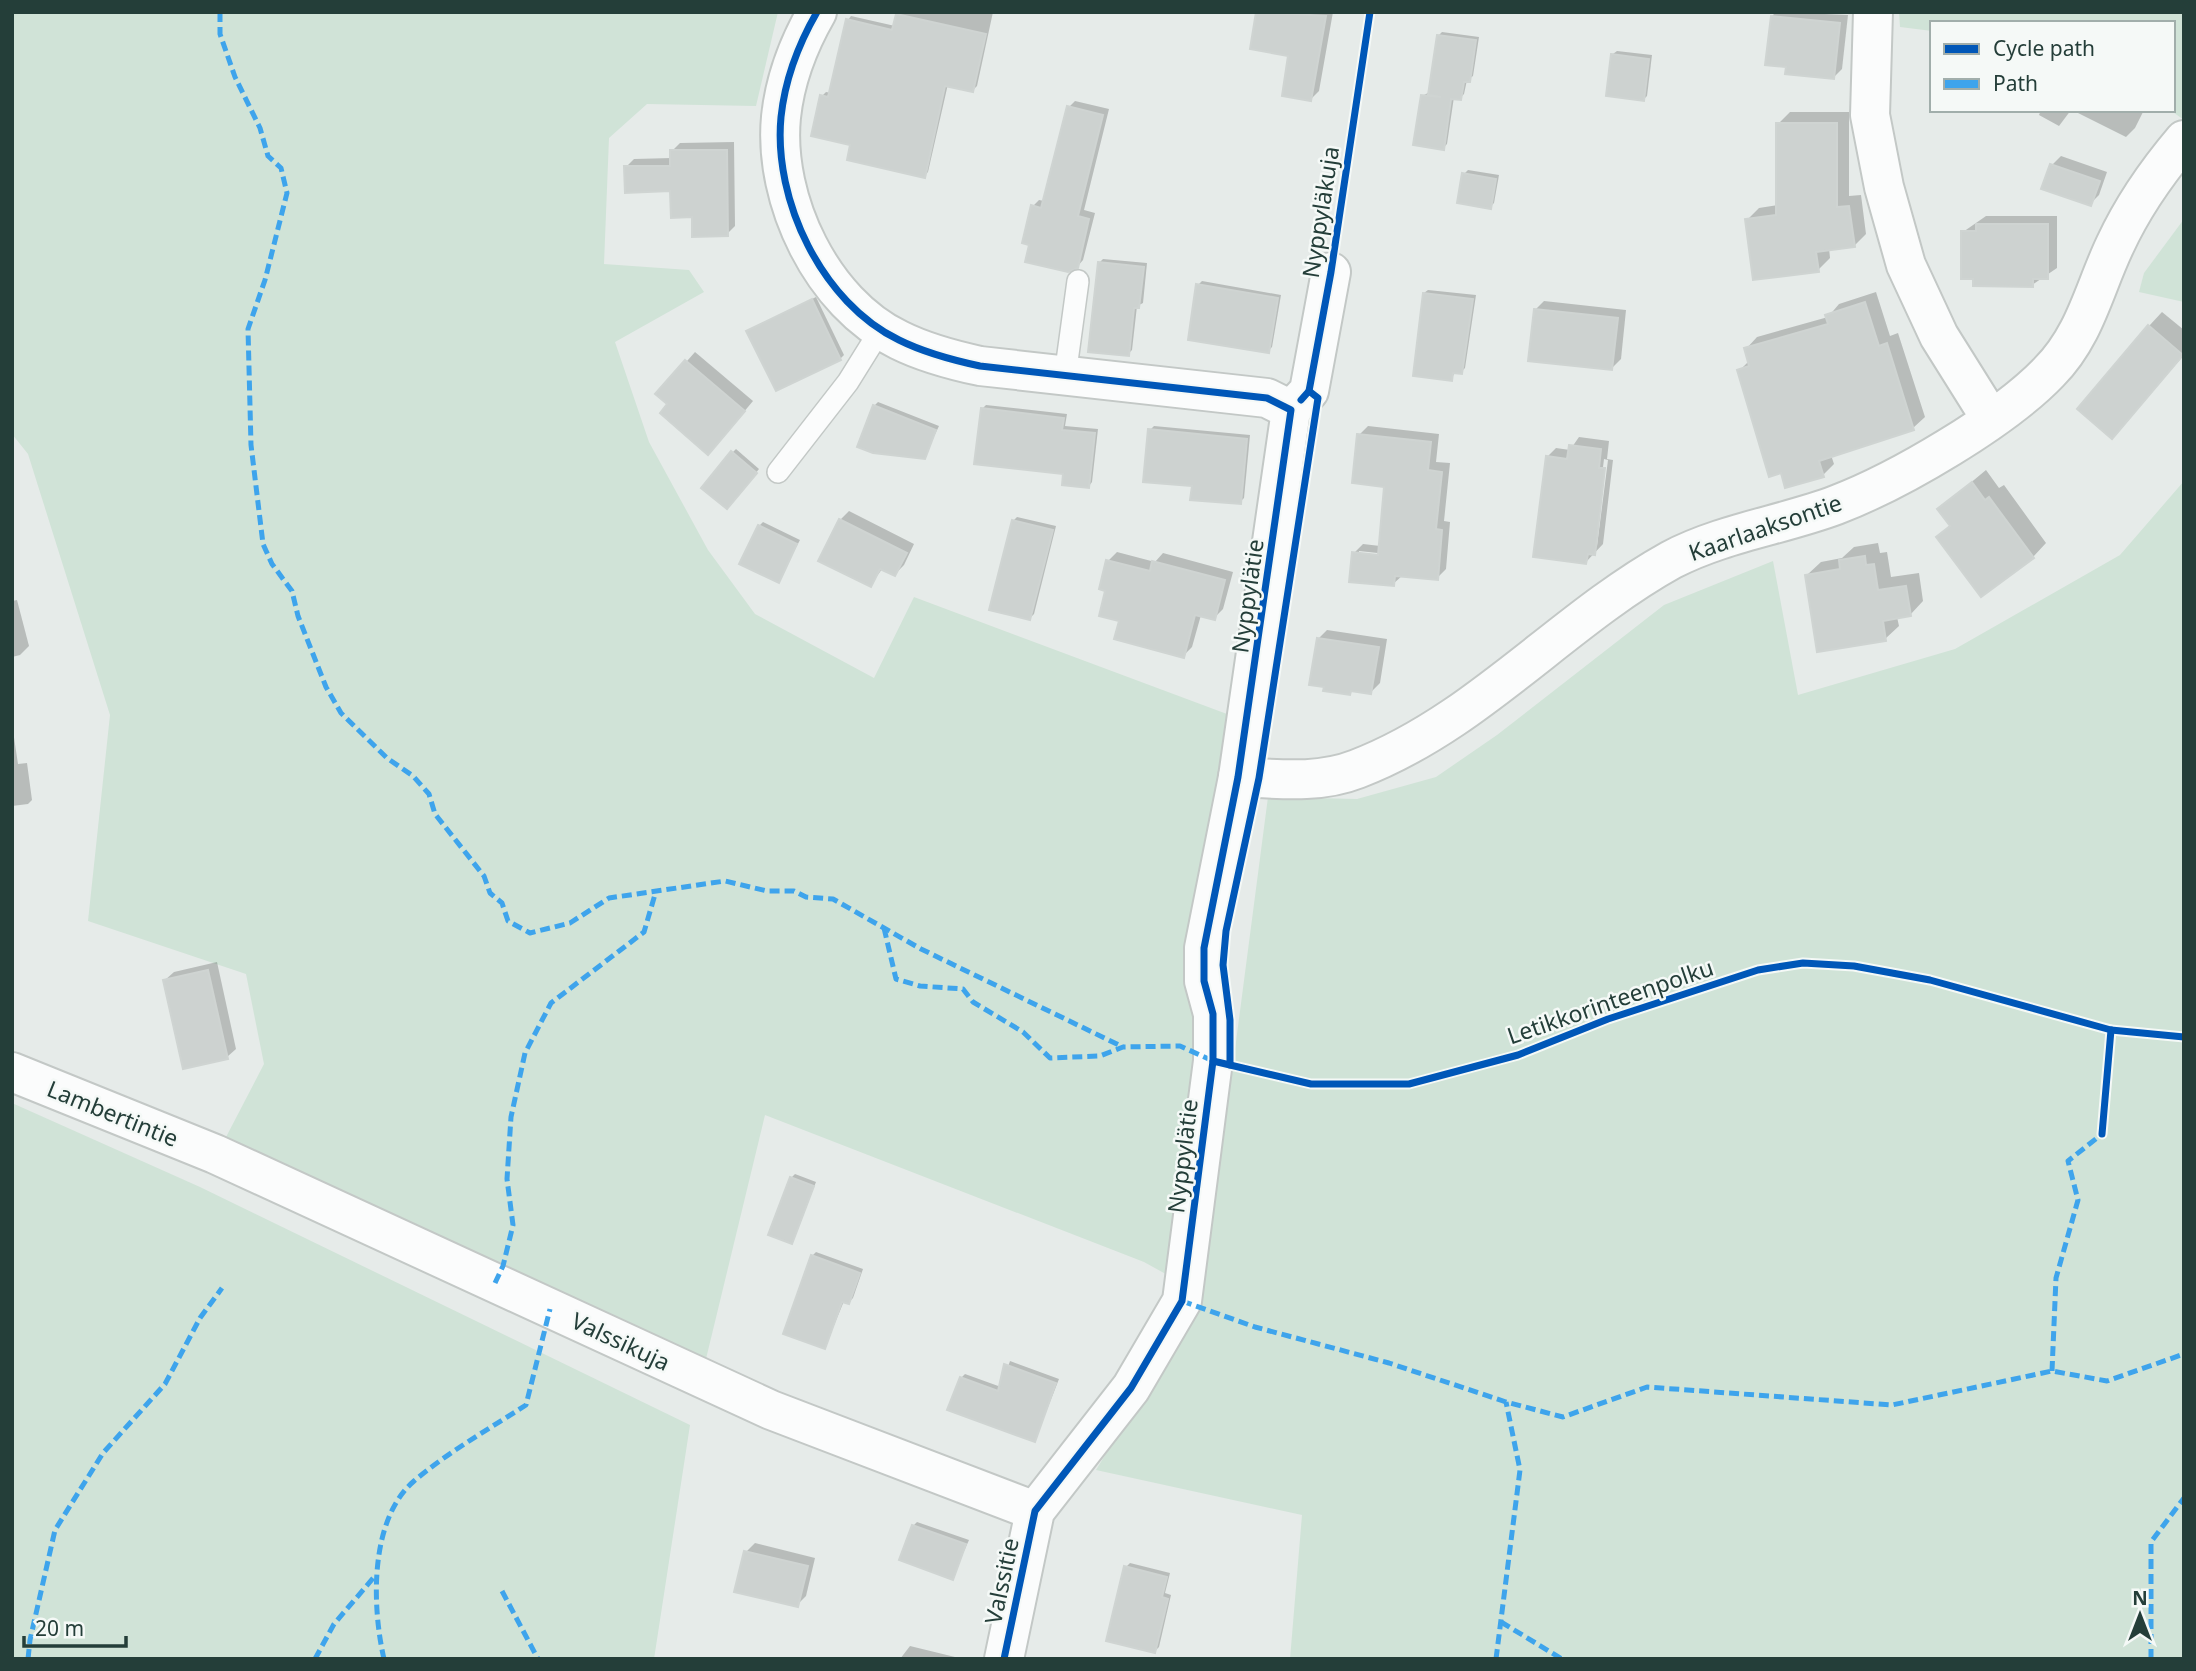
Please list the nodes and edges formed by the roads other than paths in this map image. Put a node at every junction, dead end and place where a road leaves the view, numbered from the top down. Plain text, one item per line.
1 (817, 12) edge
2 (1873, 12) edge
3 (2184, 140) edge
4 (1331, 272) dead end
5 (1078, 281) dead end
6 (881, 329) junction
7 (1065, 376) junction
8 (1292, 410) junction
9 (1991, 419) junction
10 (778, 472) dead end
11 (1238, 777) junction
12 (12, 1072) edge
13 (215, 1154) joint
14 (1035, 1511) junction
15 (1004, 1659) edge

1 - 6 street
2 - 9 street
3 - 9 street, Kaarlaaksontie
4 - 8 street, Nyppyläkuja
5 - 7 lane
6 - 7 street
6 - 10 lane
7 - 8 street
8 - 11 street, Nyppylätie
9 - 11 street, Kaarlaaksontie
11 - 14 street, Nyppylätie
12 - 13 street, Lambertintie
13 - 14 street, Valssikuja
14 - 15 street, Valssitie

